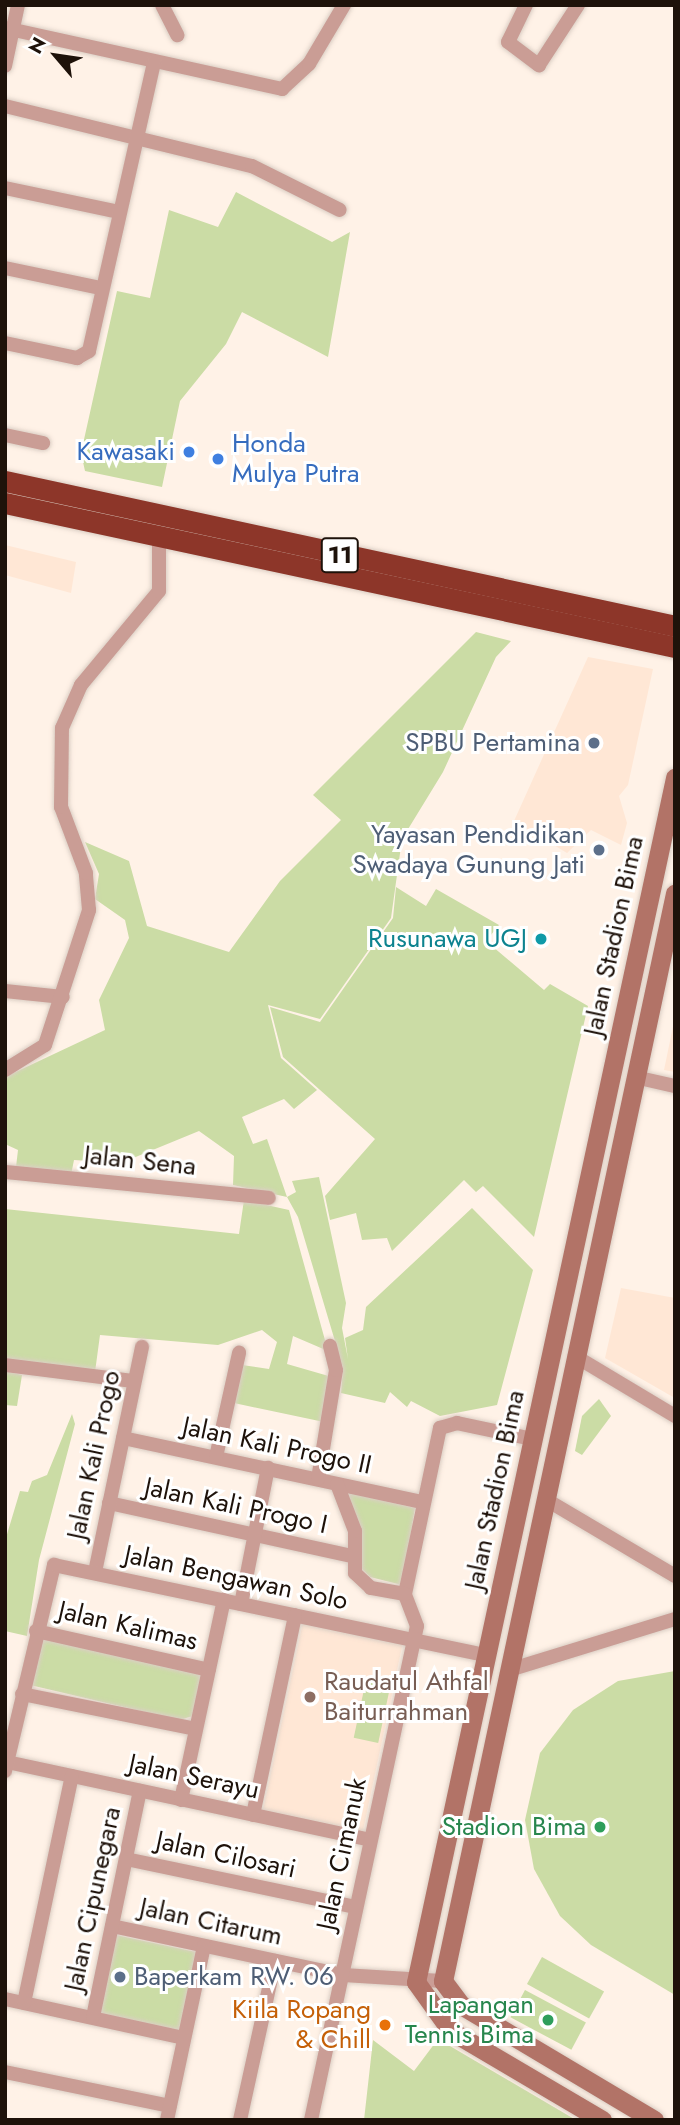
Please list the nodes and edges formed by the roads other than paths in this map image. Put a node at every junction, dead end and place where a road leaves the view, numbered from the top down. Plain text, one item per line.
1 (18, 5) edge
2 (162, 5) edge
3 (344, 5) edge
4 (526, 5) edge
5 (578, 5) edge
6 (9, 29) edge
7 (177, 35) dead end
8 (154, 62) junction
9 (5, 66) edge
10 (5, 106) edge
11 (136, 135) junction
12 (5, 188) edge
13 (340, 210) dead end
14 (119, 212) junction
15 (5, 268) edge
16 (101, 288) junction
17 (5, 343) edge
18 (5, 435) edge
19 (43, 443) dead end
20 (5, 481) edge
21 (5, 503) edge
22 (159, 539) junction
23 (388, 575) junction
24 (675, 626) edge
25 (675, 647) edge
26 (675, 778) edge
27 (675, 893) edge
28 (5, 990) edge
29 (63, 997) junction
30 (7, 1068) edge
31 (612, 1072) junction
32 (635, 1077) junction
33 (675, 1086) edge
34 (5, 1172) edge
35 (269, 1198) dead end
36 (330, 1346) dead end
37 (142, 1347) dead end
38 (552, 1350) junction
39 (239, 1353) dead end
40 (575, 1356) junction
41 (5, 1365) edge
42 (134, 1381) junction
43 (675, 1416) edge
44 (123, 1438) junction
45 (533, 1439) junction
46 (216, 1457) junction
47 (268, 1468) junction
48 (318, 1479) junction
49 (337, 1484) junction
50 (521, 1495) junction
51 (545, 1499) junction
52 (421, 1502) junction
53 (109, 1503) junction
54 (255, 1535) junction
55 (352, 1556) junction
56 (94, 1572) junction
57 (675, 1576) edge
58 (405, 1594) junction
59 (224, 1600) junction
60 (241, 1604) junction
61 (295, 1615) junction
62 (675, 1619) edge
63 (36, 1631) junction
64 (413, 1640) junction
65 (486, 1655) junction
66 (209, 1670) junction
67 (509, 1670) junction
68 (481, 1681) junction
69 (22, 1695) junction
70 (196, 1729) junction
71 (6, 1767) edge
72 (72, 1776) junction
73 (140, 1791) junction
74 (181, 1800) junction
75 (253, 1815) junction
76 (370, 1840) junction
77 (126, 1859) junction
78 (356, 1907) junction
79 (112, 1926) junction
80 (204, 1946) junction
81 (275, 1961) junction
82 (342, 1975) junction
83 (443, 1980) junction
84 (416, 1982) junction
85 (5, 1999) edge
86 (24, 2003) junction
87 (93, 2017) junction
88 (184, 2038) junction
89 (5, 2072) edge
90 (169, 2113) edge
91 (240, 2120) edge
92 (311, 2120) edge
93 (602, 2120) edge
94 (654, 2120) edge

1 - 6 street
2 - 7 street
3 - 8 street
4 - 5 street
6 - 8 street
6 - 9 street
8 - 11 street
10 - 11 street
11 - 13 street
11 - 14 street
12 - 14 street
14 - 16 street
15 - 16 street
16 - 17 street
18 - 19 street
20 - 23 highway, 11
21 - 22 highway, 11
22 - 23 highway, 11
22 - 29 street
23 - 24 highway, 11
23 - 25 highway, 11
26 - 31 street, Jalan Stadion Bima
27 - 32 street, Jalan Stadion Bima
28 - 29 street
29 - 30 street
31 - 32 street
31 - 38 street, Jalan Stadion Bima
32 - 33 street
32 - 40 street, Jalan Stadion Bima
34 - 35 street, Jalan Sena
36 - 48 street
37 - 42 street, Jalan Kali Progo
38 - 40 street
38 - 45 street, Jalan Stadion Bima
39 - 46 street
40 - 43 street
40 - 51 street, Jalan Stadion Bima
41 - 42 street
42 - 44 street, Jalan Kali Progo
44 - 46 street, Jalan Kali Progo II
44 - 53 street, Jalan Kali Progo
45 - 50 street, Jalan Stadion Bima
45 - 52 street
46 - 47 street, Jalan Kali Progo II
47 - 48 street, Jalan Kali Progo II
47 - 54 street
48 - 49 street, Jalan Kali Progo II
49 - 52 street, Jalan Kali Progo II
49 - 55 street
50 - 51 street
50 - 65 street, Jalan Stadion Bima
51 - 57 street
51 - 67 street, Jalan Stadion Bima
52 - 58 street
53 - 54 street, Jalan Kali Progo I
53 - 56 street, Jalan Kali Progo
54 - 55 street, Jalan Kali Progo I
54 - 60 street
55 - 58 street
56 - 59 street, Jalan Bengawan Solo
56 - 63 street, Jalan Bengawan Solo
58 - 64 street, Jalan Cimanuk
59 - 60 street, Jalan Bengawan Solo
59 - 66 street
60 - 61 street, Jalan Bengawan Solo
61 - 64 street, Jalan Bengawan Solo
61 - 75 street
62 - 67 street
63 - 66 street, Jalan Kalimas
63 - 69 street
64 - 65 street, Jalan Bengawan Solo
64 - 76 street, Jalan Cimanuk
65 - 68 street, Jalan Stadion Bima
66 - 70 street
67 - 68 street
67 - 83 street, Jalan Stadion Bima
68 - 84 street, Jalan Stadion Bima
69 - 70 street
69 - 71 street
70 - 74 street
71 - 72 street, Jalan Serayu
72 - 73 street, Jalan Serayu
72 - 86 street
73 - 74 street, Jalan Serayu
73 - 77 street, Jalan Cipunegara
74 - 75 street, Jalan Serayu
75 - 76 street, Jalan Serayu
76 - 78 street, Jalan Cimanuk
77 - 78 street, Jalan Cilosari
77 - 79 street, Jalan Cipunegara
78 - 82 street, Jalan Cimanuk
79 - 80 street, Jalan Citarum
79 - 87 street, Jalan Cipunegara
80 - 81 street, Jalan Citarum
80 - 88 street
81 - 82 street, Jalan Citarum
81 - 91 street
82 - 84 street, Jalan Citarum
82 - 92 street, Jalan Cimanuk
83 - 84 street, Jalan Citarum
83 - 94 street
84 - 93 street
85 - 86 street
86 - 87 street
87 - 88 street
88 - 90 street
89 - 90 street

